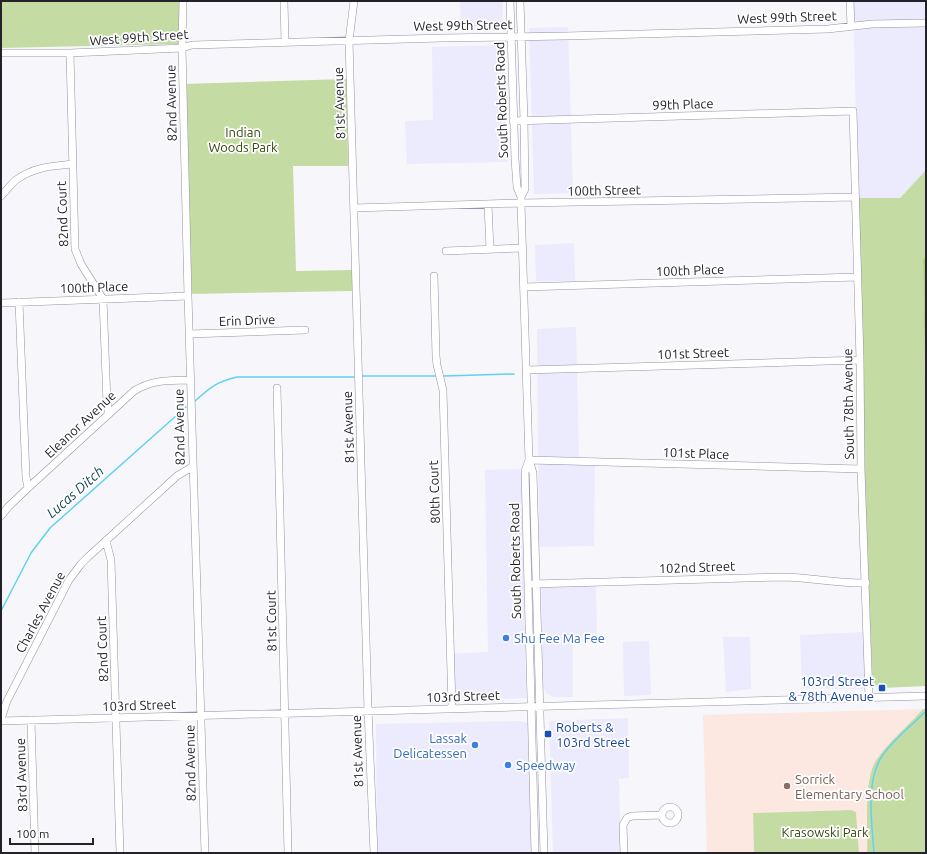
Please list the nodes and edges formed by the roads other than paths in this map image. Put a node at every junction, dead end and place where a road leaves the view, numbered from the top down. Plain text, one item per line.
1 (183, 1) edge
2 (284, 1) edge
3 (354, 1) edge
4 (510, 1) edge
5 (520, 1) edge
6 (850, 1) edge
7 (926, 23) edge
8 (851, 26) junction
9 (510, 36) junction
10 (521, 36) junction
11 (349, 41) junction
12 (285, 42) junction
13 (182, 48) junction
14 (1, 53) edge
15 (70, 53) junction
16 (853, 111) joint
17 (524, 120) junction
18 (513, 121) junction
19 (72, 164) junction
20 (1, 196) edge
21 (856, 197) junction
22 (521, 200) junction
23 (488, 205) junction
24 (354, 208) junction
25 (523, 248) junction
26 (490, 250) junction
27 (446, 251) dead end
28 (434, 276) dead end
29 (857, 277) junction
30 (524, 287) junction
31 (188, 296) junction
32 (103, 299) junction
33 (19, 302) junction
34 (1, 303) edge
35 (305, 330) dead end
36 (189, 334) junction
37 (860, 360) junction
38 (527, 370) junction
39 (190, 380) junction
40 (277, 388) dead end
41 (109, 414) junction
42 (530, 460) junction
43 (192, 467) junction
44 (861, 469) junction
45 (28, 488) junction
46 (1, 516) edge
47 (106, 541) junction
48 (866, 583) junction
49 (527, 584) junction
50 (536, 584) junction
51 (926, 696) edge
52 (870, 697) junction
53 (530, 706) junction
54 (540, 706) junction
55 (452, 708) junction
56 (368, 710) junction
57 (285, 713) junction
58 (201, 715) junction
59 (115, 718) junction
60 (1, 720) edge
61 (31, 720) junction
62 (662, 815) dead end
63 (35, 853) edge
64 (120, 853) edge
65 (205, 853) edge
66 (288, 853) edge
67 (374, 853) edge
68 (535, 853) edge
69 (544, 853) edge
70 (624, 853) edge

1 - 13 street, 82nd Avenue
2 - 12 street
3 - 11 street, 81st Avenue
4 - 9 street, South Roberts Road
5 - 10 street, South Roberts Road
6 - 8 street
7 - 8 street, West 99th Street
8 - 10 street, West 99th Street
9 - 10 street, West 99th Street
9 - 11 street, West 99th Street
9 - 18 street, South Roberts Road
10 - 17 street, South Roberts Road
11 - 12 street, West 99th Street
11 - 24 street, 81st Avenue
12 - 13 street, West 99th Street
13 - 15 street, West 99th Street
13 - 31 street, 82nd Avenue
14 - 15 street, West 99th Street
15 - 19 street, 82nd Court
16 - 17 street, 99th Place
16 - 21 street, South 78th Avenue
17 - 18 street, 99th Place
17 - 22 street, South Roberts Road
18 - 22 street, South Roberts Road
19 - 20 street
19 - 32 street, 82nd Court
21 - 22 street, 100th Street
21 - 29 street, South 78th Avenue
22 - 23 street, 100th Street
22 - 25 street, South Roberts Road
23 - 24 street, 100th Street
23 - 26 street
24 - 56 street, 81st Avenue
25 - 26 street
25 - 30 street, South Roberts Road
26 - 27 street
28 - 55 street, 80th Court
29 - 30 street, 100th Place
29 - 37 street, South 78th Avenue
30 - 38 street, South Roberts Road
31 - 32 street, 100th Place
31 - 36 street, 82nd Avenue
32 - 33 street, 100th Place
32 - 41 street, 82nd Court
33 - 34 street, 100th Place
33 - 45 street
35 - 36 street, Erin Drive
36 - 39 street, 82nd Avenue
37 - 38 street, 101st Street
37 - 44 street, South 78th Avenue
38 - 42 street, South Roberts Road
39 - 41 street, Eleanor Avenue
39 - 43 street, 82nd Avenue
40 - 57 street, 81st Court
41 - 45 street, Eleanor Avenue
42 - 44 street, 101st Place
42 - 49 street, South Roberts Road
42 - 50 street, South Roberts Road
43 - 47 street, Charles Avenue
43 - 58 street, 82nd Avenue
44 - 48 street, South 78th Avenue
45 - 46 street, Eleanor Avenue
47 - 59 street, 82nd Court
47 - 60 street, Charles Avenue
48 - 50 street, 102nd Street
48 - 52 street, South 78th Avenue
49 - 50 street, 102nd Street
49 - 53 street, South Roberts Road
50 - 54 street, South Roberts Road
51 - 52 street, 103rd Street
52 - 54 street, 103rd Street
53 - 54 street, 103rd Street
53 - 55 street, 103rd Street
53 - 68 street, South Roberts Road
54 - 69 street, South Roberts Road
55 - 56 street, 103rd Street
56 - 57 street, 103rd Street
56 - 67 street, 81st Avenue
57 - 58 street, 103rd Street
57 - 66 street, 81st Court
58 - 59 street, 103rd Street
58 - 65 street, 82nd Avenue
59 - 61 street, 103rd Street
59 - 64 street, 82nd Court
60 - 61 street, 103rd Street
61 - 63 street, 83rd Avenue
62 - 70 street

